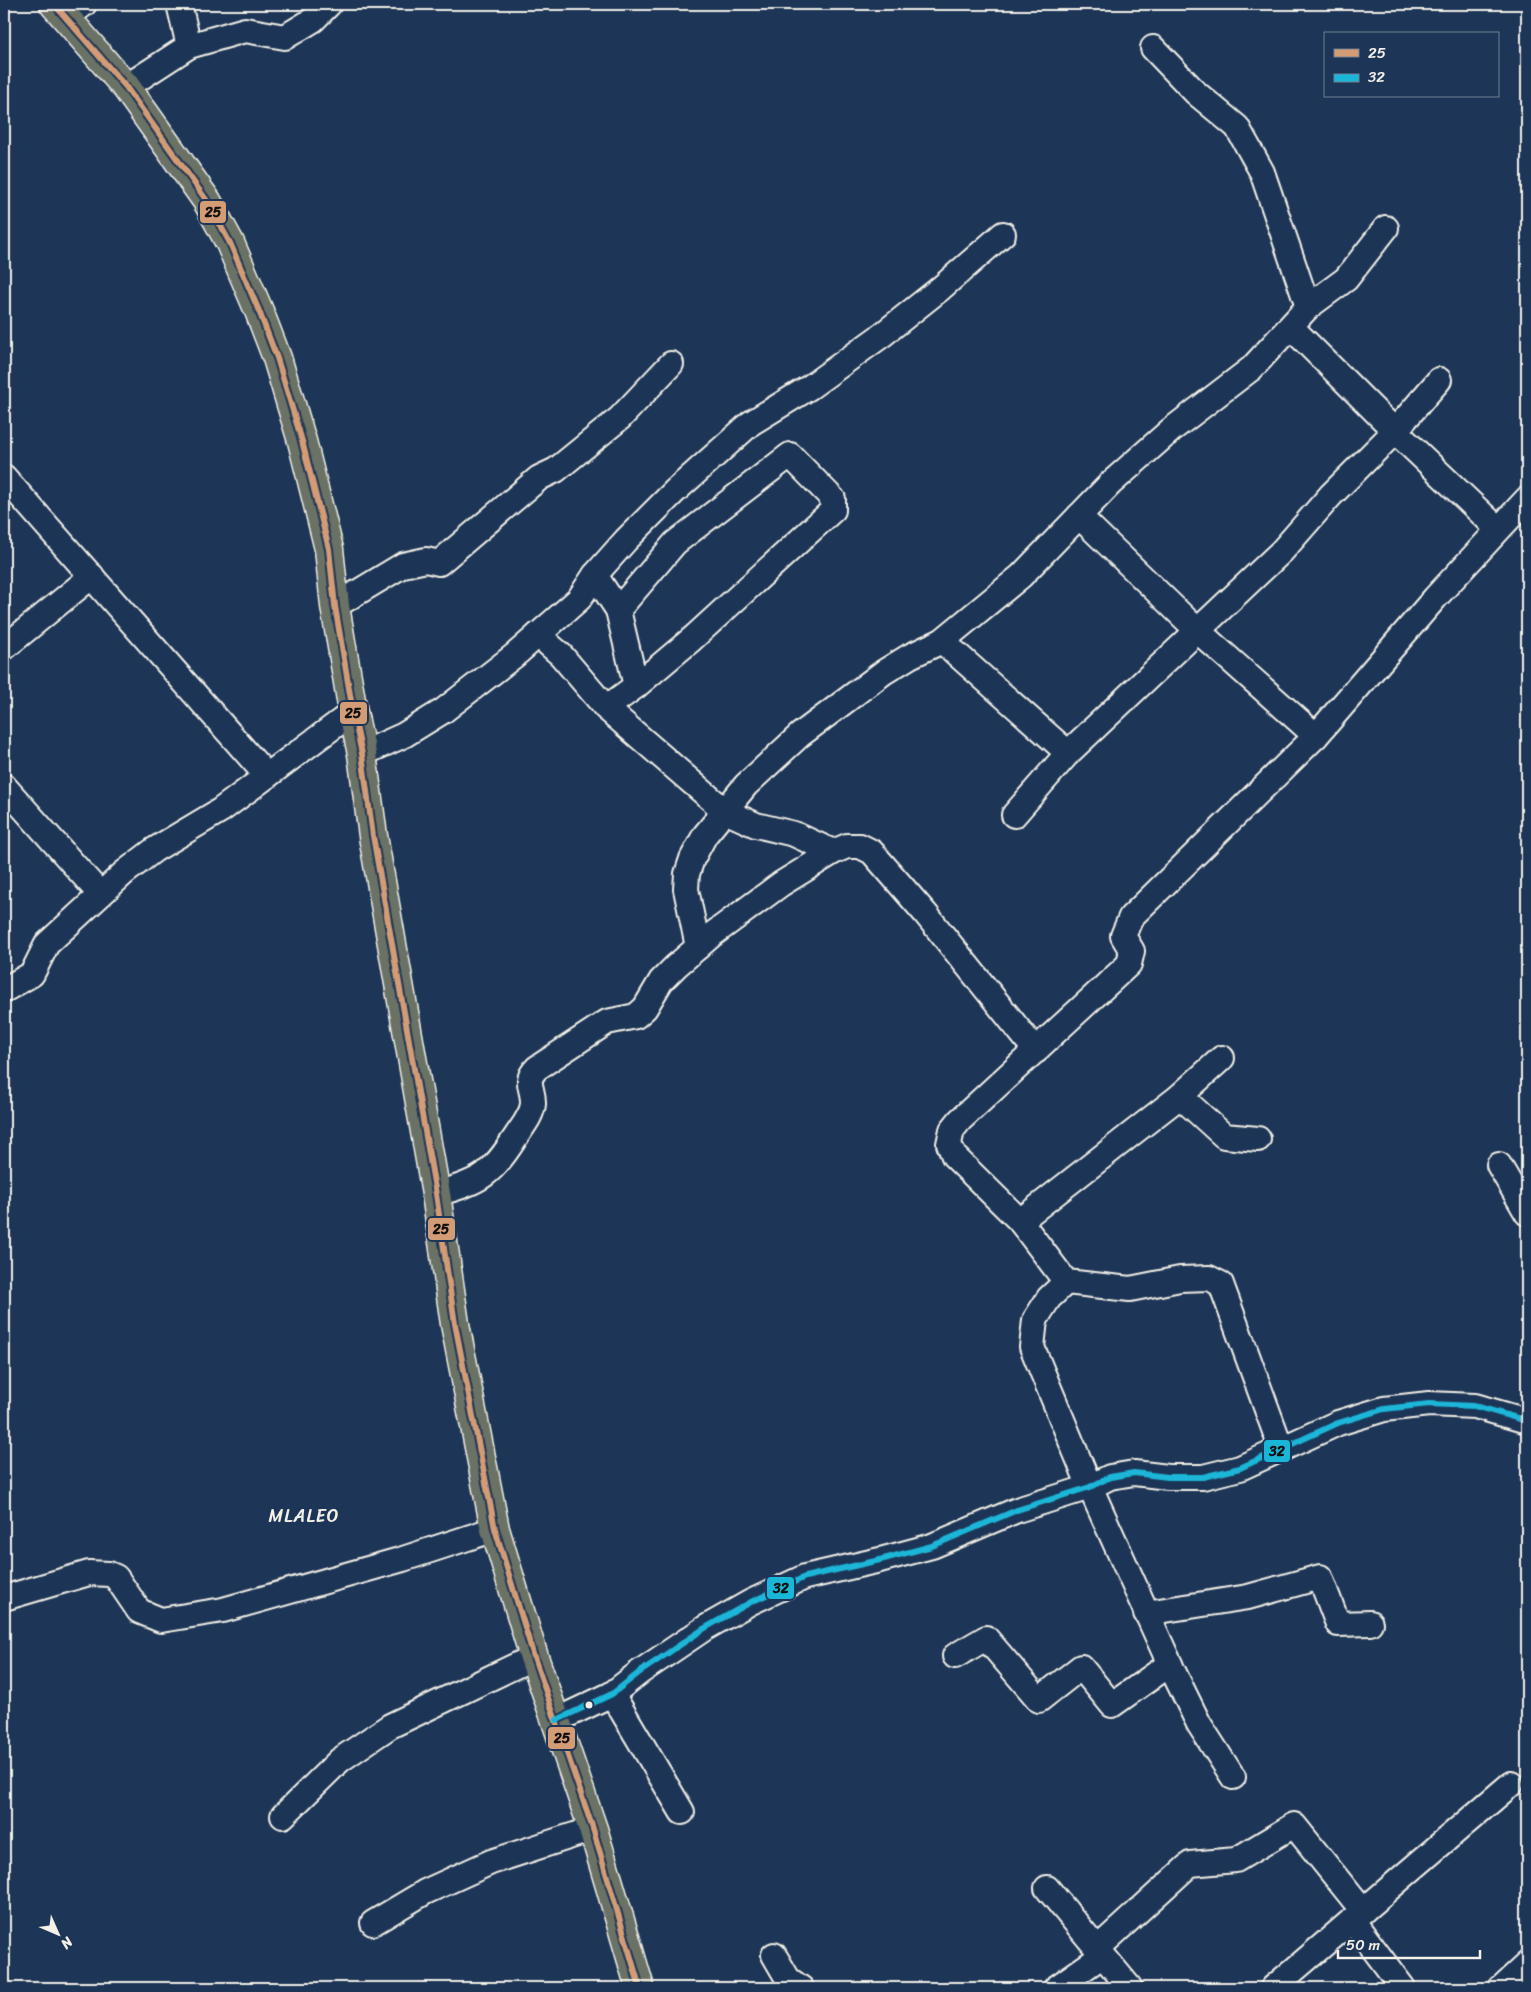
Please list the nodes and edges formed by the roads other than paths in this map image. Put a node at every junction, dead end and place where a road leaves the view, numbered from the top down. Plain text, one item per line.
1 (179, 4) edge
2 (329, 4) edge
3 (68, 9) edge
4 (189, 46) junction
5 (1153, 48) dead end
6 (126, 87) junction
7 (1386, 228) dead end
8 (1003, 234) dead end
9 (1308, 308) junction
10 (1291, 326) junction
11 (671, 364) dead end
12 (1439, 380) dead end
13 (1395, 431) junction
14 (4, 477) edge
15 (1527, 499) edge
16 (1079, 516) junction
17 (1498, 529) junction
18 (595, 575) junction
19 (92, 576) junction
20 (335, 606) junction
21 (618, 610) junction
22 (1198, 631) junction
23 (538, 635) junction
24 (942, 641) junction
25 (6, 642) edge
26 (636, 686) junction
27 (606, 708) junction
28 (353, 712) junction
29 (1316, 736) junction
30 (1068, 753) junction
31 (362, 754) junction
32 (267, 776) junction
33 (4, 786) edge
34 (725, 811) junction
35 (1014, 814) dead end
36 (833, 852) junction
37 (100, 894) junction
38 (698, 947) junction
39 (4, 990) edge
40 (1036, 1051) junction
41 (1222, 1058) dead end
42 (1180, 1096) junction
43 (1258, 1140) dead end
44 (1498, 1165) dead end
45 (436, 1194) junction
46 (1527, 1213) edge
47 (1020, 1221) junction
48 (1066, 1282) junction
49 (1527, 1421) edge
50 (1281, 1448) junction
51 (1090, 1487) junction
52 (495, 1529) junction
53 (4, 1598) edge
54 (1146, 1613) junction
55 (1370, 1623) dead end
56 (955, 1656) dead end
57 (534, 1657) junction
58 (1170, 1664) junction
59 (612, 1694) junction
60 (557, 1720) junction
61 (1233, 1777) dead end
62 (1511, 1784) dead end
63 (682, 1812) dead end
64 (283, 1816) dead end
65 (594, 1829) junction
66 (1047, 1888) dead end
67 (1358, 1915) junction
68 (373, 1923) dead end
69 (1100, 1952) junction
70 (774, 1955) dead end
71 (1527, 1964) edge
72 (640, 1988) edge
73 (801, 1988) edge
74 (1056, 1988) edge
75 (1130, 1988) edge
76 (1273, 1988) edge
77 (1404, 1988) edge
78 (1501, 1988) edge

1 - 4 street
2 - 4 street
3 - 6 main road
4 - 6 street
5 - 9 street
6 - 20 main road
7 - 9 street
8 - 18 street
9 - 10 street
10 - 13 street
10 - 16 street
11 - 20 street
12 - 13 street
13 - 17 street
13 - 22 street
14 - 19 street
15 - 17 street
16 - 22 street
16 - 24 street
17 - 29 street
18 - 21 street
18 - 23 street
19 - 25 street
19 - 32 street
20 - 28 main road
21 - 26 street
21 - 26 street
22 - 29 street
22 - 30 street
23 - 27 street
23 - 31 street
24 - 30 street
24 - 34 street
26 - 27 street
27 - 34 street
28 - 31 main road
28 - 32 street
29 - 40 street
30 - 35 street
31 - 45 main road
32 - 37 street
33 - 37 street
34 - 36 street
34 - 38 street
36 - 38 street
36 - 40 street
37 - 39 street
38 - 45 street
40 - 47 street
41 - 42 street
42 - 43 street
42 - 47 street
44 - 46 street
45 - 52 main road
47 - 48 street
48 - 50 street
48 - 51 street
49 - 50 street
50 - 51 street
51 - 54 street
51 - 59 street
52 - 53 street
52 - 57 main road
54 - 55 street
54 - 58 street
56 - 58 street
57 - 60 main road
57 - 64 street
58 - 61 street
59 - 60 street
59 - 63 street
60 - 65 main road
62 - 67 street
65 - 68 street
65 - 72 main road
66 - 69 street
67 - 69 street
67 - 76 street
67 - 77 street
69 - 74 street
69 - 75 street
70 - 73 street
71 - 78 street

